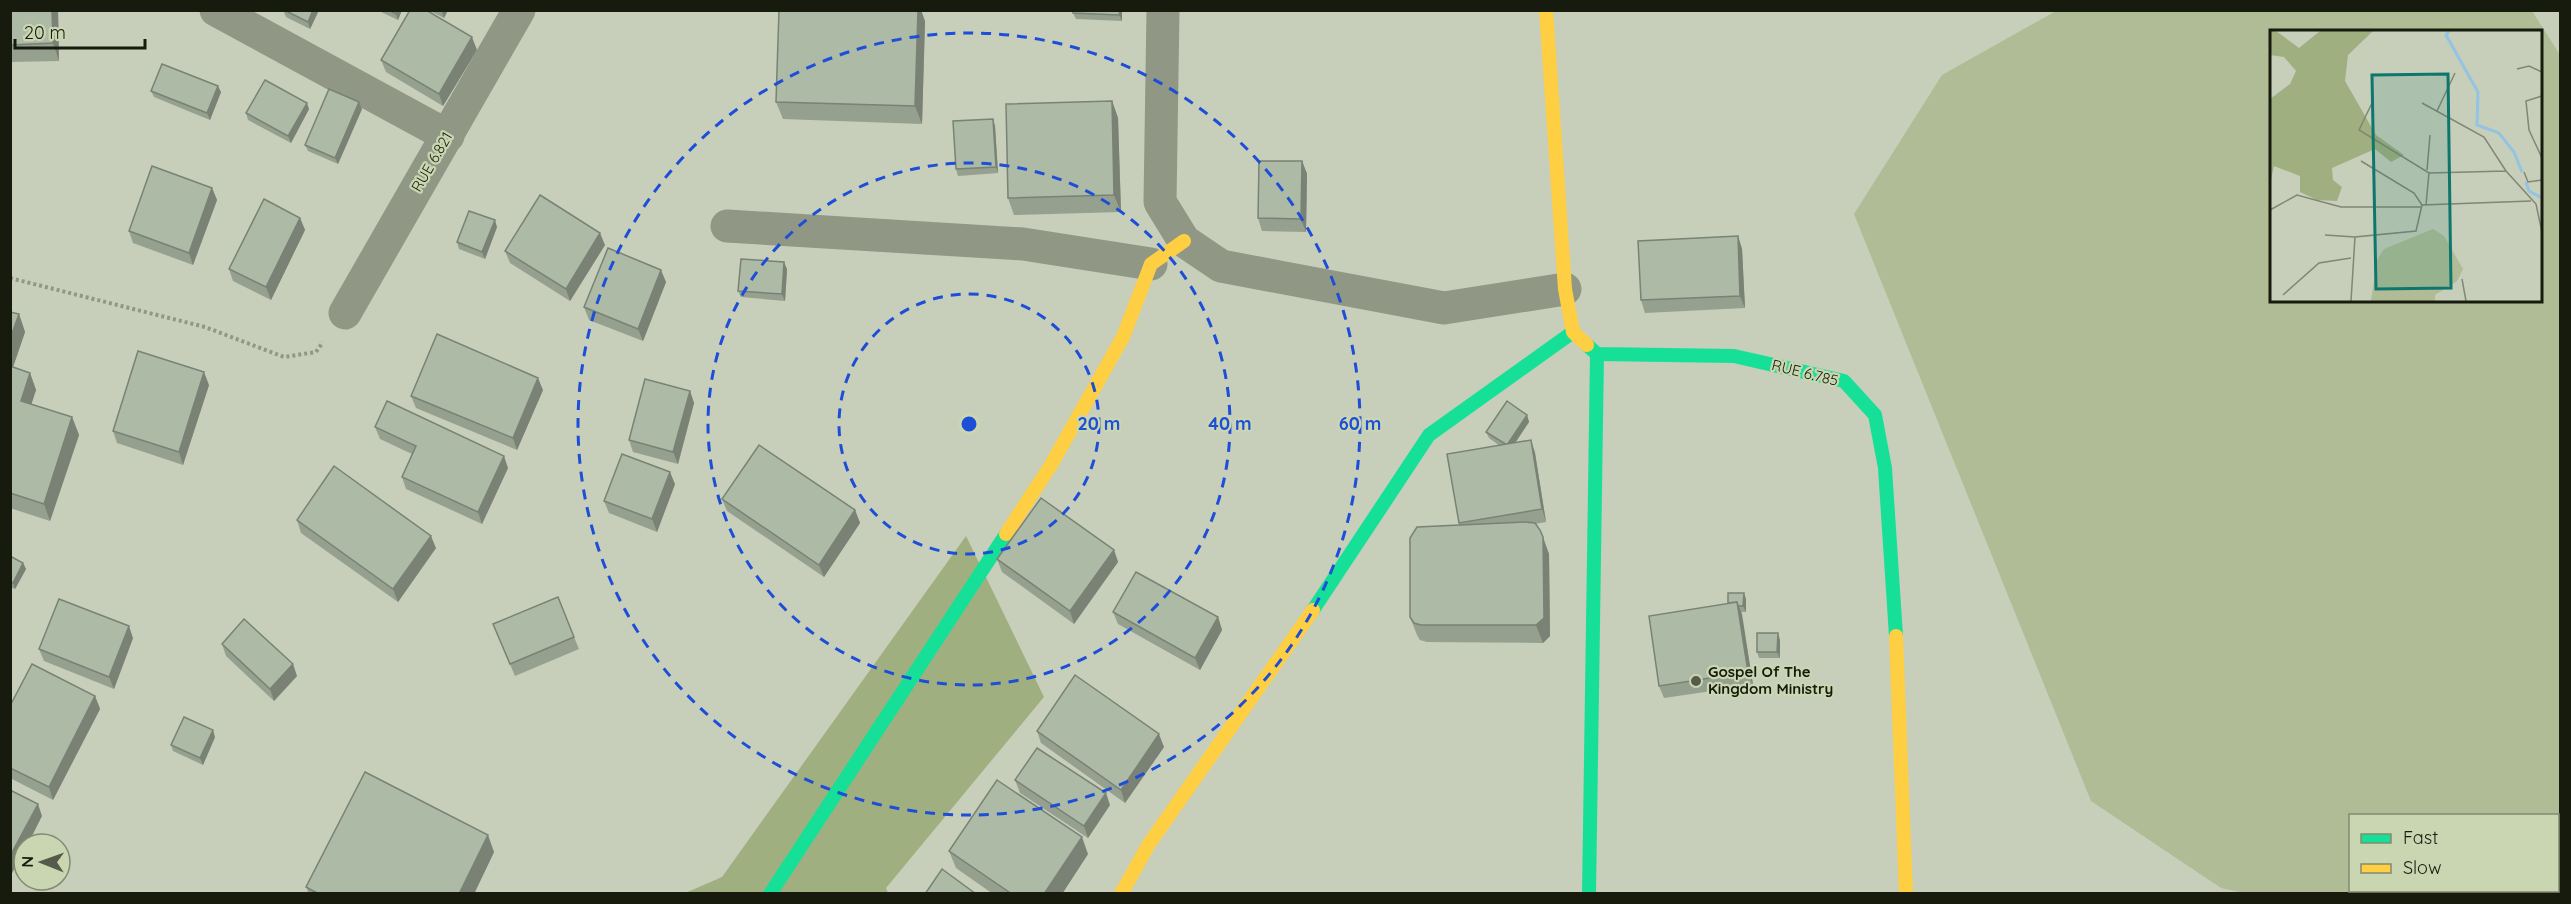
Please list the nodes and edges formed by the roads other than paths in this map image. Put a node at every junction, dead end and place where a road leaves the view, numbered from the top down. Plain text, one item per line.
1 (216, 10) edge
2 (519, 10) edge
3 (1162, 10) edge
4 (1546, 10) edge
5 (448, 136) junction
6 (728, 226) dead end
7 (1184, 241) junction
8 (1151, 264) junction
9 (1565, 289) junction
10 (345, 313) road end
11 (1573, 332) junction
12 (1597, 354) junction
13 (770, 894) edge
14 (1121, 894) edge
15 (1589, 894) edge
16 (1906, 894) edge

1 - 5 street
2 - 5 street, RUE 6.821
3 - 7 street
4 - 9 street
5 - 10 street, RUE 6.821
6 - 8 street
7 - 8 street
7 - 9 street
8 - 13 street
9 - 11 street
11 - 12 street
11 - 14 street
12 - 15 street
12 - 16 street, RUE 6.785

